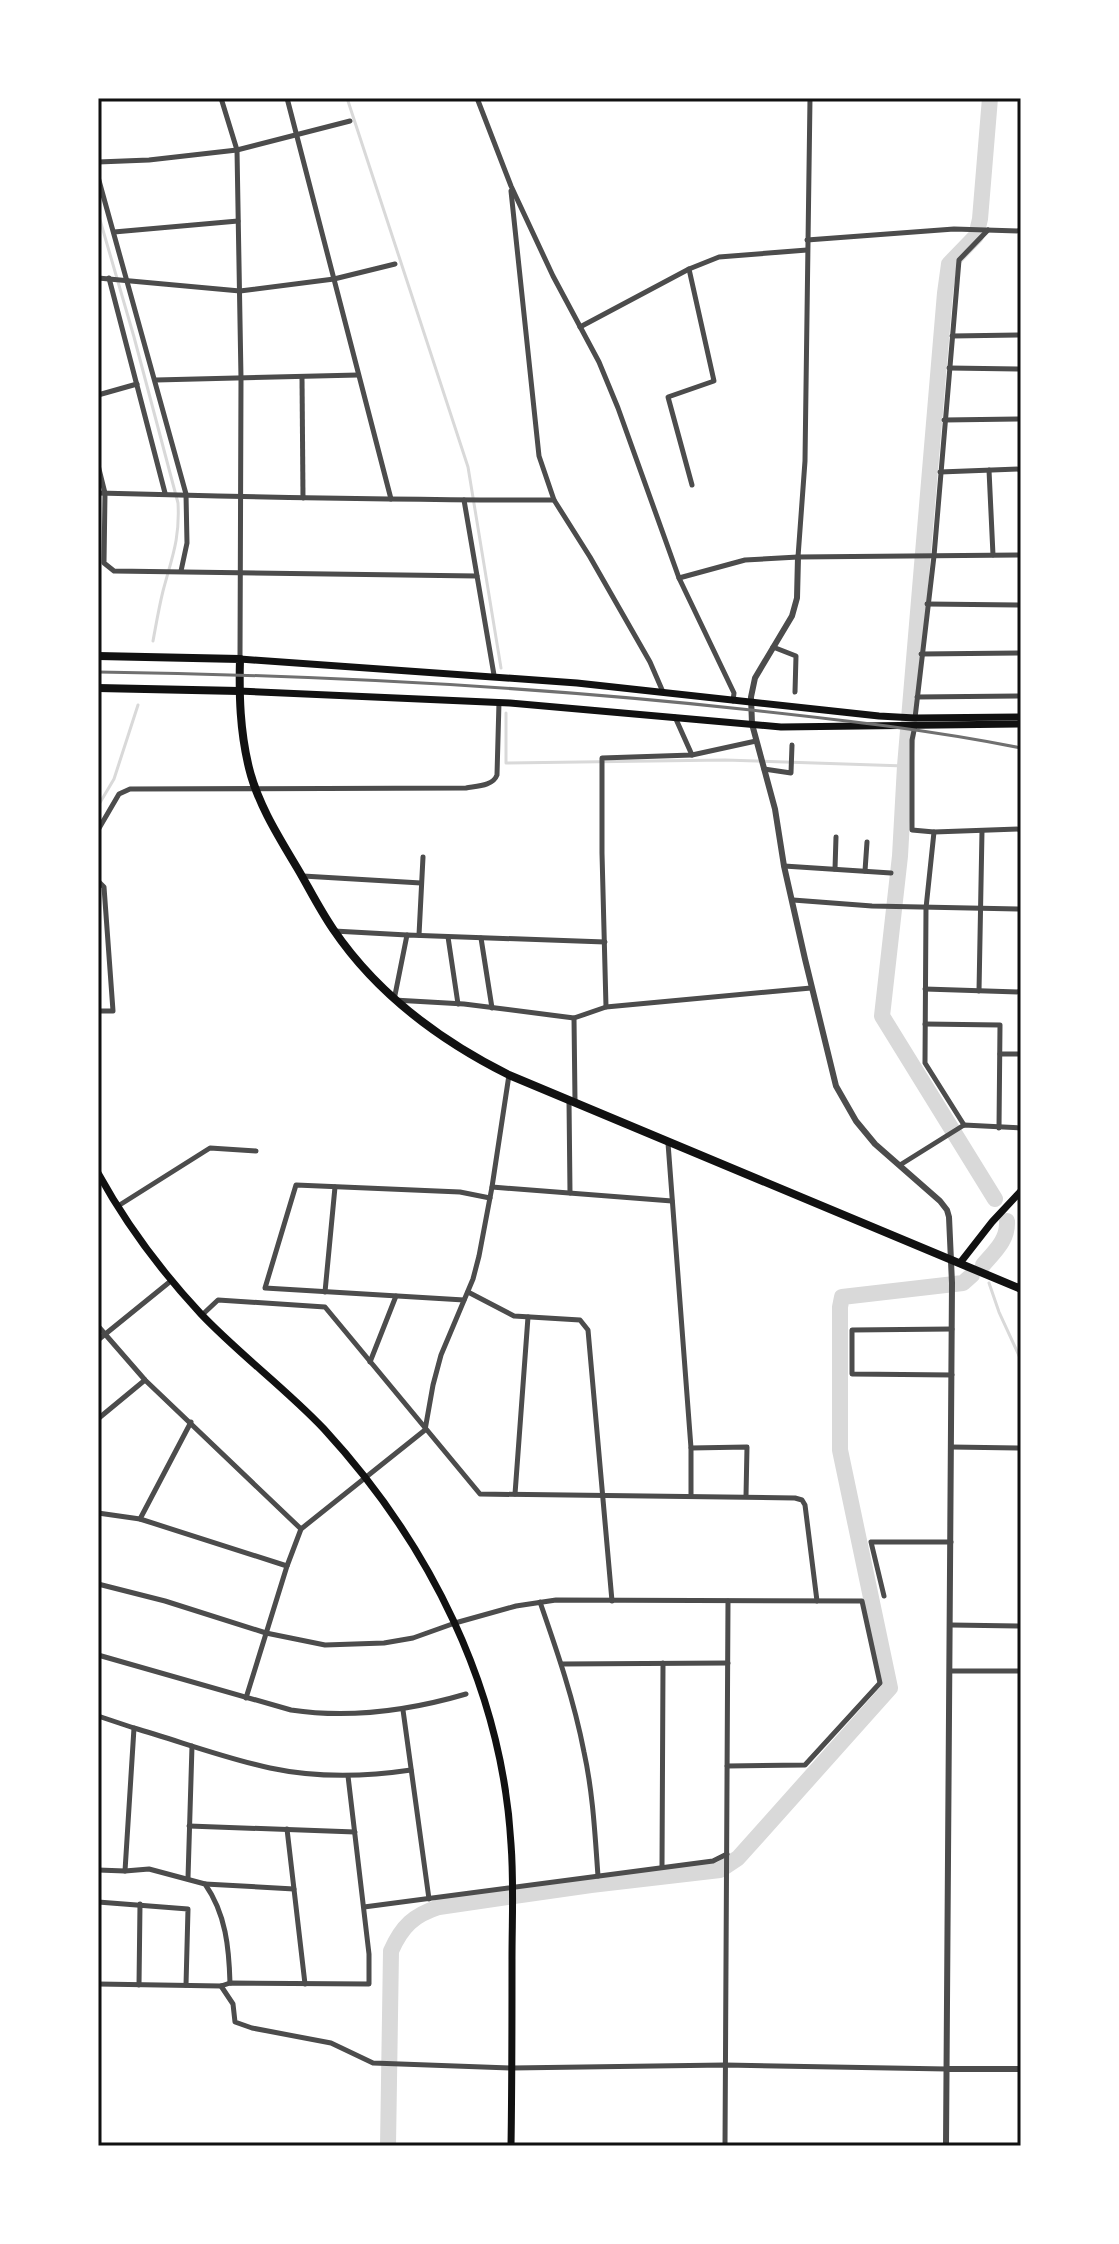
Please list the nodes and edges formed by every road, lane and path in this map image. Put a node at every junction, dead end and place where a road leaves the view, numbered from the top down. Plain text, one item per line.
1 (221, 98) edge
2 (287, 98) edge
3 (477, 98) edge
4 (810, 98) edge
5 (350, 121) dead end
6 (298, 135) junction
7 (237, 150) junction
8 (98, 162) edge
9 (98, 177) edge
10 (511, 186) junction
11 (238, 221) junction
12 (988, 230) junction
13 (1021, 231) edge
14 (114, 232) junction
15 (807, 240) junction
16 (807, 250) junction
17 (395, 264) dead end
18 (689, 269) junction
19 (98, 278) edge
20 (109, 278) junction
21 (334, 279) junction
22 (126, 280) junction
23 (240, 291) junction
24 (580, 327) junction
25 (1021, 335) edge
26 (952, 336) junction
27 (949, 368) junction
28 (1021, 369) edge
29 (358, 375) junction
30 (302, 377) junction
31 (241, 378) junction
32 (156, 380) junction
33 (137, 384) junction
34 (98, 395) edge
35 (1021, 419) edge
36 (944, 420) junction
37 (98, 465) edge
38 (1021, 469) edge
39 (989, 470) junction
40 (940, 472) junction
41 (692, 485) dead end
42 (102, 493) edge
43 (165, 493) junction
44 (186, 494) junction
45 (242, 497) junction
46 (303, 498) junction
47 (391, 499) junction
48 (464, 500) junction
49 (554, 500) junction
50 (993, 555) junction
51 (1021, 555) edge
52 (934, 556) junction
53 (798, 557) junction
54 (181, 571) junction
55 (241, 572) junction
56 (477, 576) junction
57 (679, 578) junction
58 (927, 604) junction
59 (1021, 605) edge
60 (773, 647) junction
61 (1021, 653) edge
62 (921, 654) junction
63 (98, 656) edge
64 (240, 659) junction
65 (494, 675) junction
66 (98, 688) edge
67 (239, 691) junction
68 (795, 692) dead end
69 (664, 693) junction
70 (1021, 696) edge
71 (917, 697) junction
72 (733, 701) junction
73 (499, 702) junction
74 (751, 703) junction
75 (675, 717) junction
76 (1021, 717) edge
77 (904, 722) junction
78 (915, 722) junction
79 (752, 724) junction
80 (1021, 724) edge
81 (756, 741) junction
82 (792, 745) dead end
83 (692, 755) junction
84 (763, 769) junction
85 (255, 788) junction
86 (1021, 829) edge
87 (98, 830) edge
88 (982, 831) junction
89 (934, 832) junction
90 (836, 837) dead end
91 (867, 842) dead end
92 (423, 857) dead end
93 (784, 866) junction
94 (835, 869) junction
95 (865, 871) junction
96 (891, 873) dead end
97 (302, 876) junction
98 (98, 881) edge
99 (421, 883) junction
100 (793, 900) junction
101 (980, 907) junction
102 (926, 908) junction
103 (1021, 909) edge
104 (334, 931) junction
105 (407, 935) junction
106 (419, 935) junction
107 (448, 937) junction
108 (481, 938) junction
109 (605, 942) junction
110 (811, 988) junction
111 (925, 989) junction
112 (979, 991) junction
113 (1021, 992) edge
114 (394, 1000) junction
115 (458, 1004) junction
116 (606, 1007) junction
117 (492, 1008) junction
118 (98, 1011) edge
119 (574, 1018) junction
120 (925, 1024) junction
121 (1000, 1054) junction
122 (1021, 1054) edge
123 (509, 1075) junction
124 (572, 1100) junction
125 (961, 1127) junction
126 (999, 1128) junction
127 (1021, 1128) edge
128 (668, 1142) junction
129 (256, 1151) dead end
130 (900, 1165) junction
131 (98, 1173) edge
132 (335, 1187) junction
133 (492, 1187) junction
134 (1021, 1191) edge
135 (570, 1193) junction
136 (490, 1198) junction
137 (672, 1201) junction
138 (117, 1206) junction
139 (955, 1262) junction
140 (172, 1280) junction
141 (1021, 1289) edge
142 (325, 1292) junction
143 (468, 1292) junction
144 (396, 1296) junction
145 (464, 1300) junction
146 (202, 1315) junction
147 (528, 1317) junction
148 (98, 1326) edge
149 (952, 1329) junction
150 (105, 1336) junction
151 (98, 1340) edge
152 (370, 1362) junction
153 (952, 1375) junction
154 (145, 1380) junction
155 (98, 1422) edge
156 (191, 1422) junction
157 (425, 1430) junction
158 (951, 1447) junction
159 (691, 1448) junction
160 (1021, 1448) edge
161 (365, 1477) junction
162 (515, 1494) junction
163 (602, 1495) junction
164 (691, 1495) junction
165 (746, 1496) junction
166 (98, 1513) edge
167 (140, 1519) junction
168 (301, 1529) junction
169 (951, 1542) junction
170 (287, 1566) junction
171 (98, 1584) edge
172 (884, 1596) dead end
173 (612, 1601) junction
174 (728, 1601) junction
175 (817, 1601) junction
176 (540, 1602) junction
177 (455, 1623) junction
178 (951, 1625) junction
179 (1021, 1626) edge
180 (266, 1633) junction
181 (98, 1655) edge
182 (663, 1663) junction
183 (728, 1663) junction
184 (562, 1664) junction
185 (950, 1671) junction
186 (1021, 1671) edge
187 (466, 1694) dead end
188 (246, 1698) junction
189 (403, 1710) junction
190 (98, 1716) edge
191 (134, 1728) junction
192 (192, 1746) junction
193 (727, 1766) junction
194 (411, 1770) junction
195 (348, 1776) junction
196 (189, 1826) junction
197 (287, 1829) junction
198 (355, 1832) junction
199 (727, 1854) junction
200 (662, 1867) junction
201 (98, 1870) edge
202 (125, 1871) junction
203 (598, 1876) junction
204 (188, 1878) junction
205 (205, 1884) junction
206 (513, 1887) junction
207 (294, 1889) junction
208 (429, 1899) junction
209 (98, 1902) edge
210 (140, 1904) junction
211 (364, 1907) junction
212 (230, 1983) junction
213 (98, 1984) edge
214 (305, 1984) junction
215 (139, 1985) junction
216 (186, 1985) junction
217 (221, 1986) junction
218 (725, 2065) junction
219 (512, 2068) junction
220 (947, 2069) junction
221 (1021, 2069) edge
222 (511, 2146) edge
223 (725, 2146) edge
224 (946, 2146) edge

1 - 7 street
2 - 6 street
3 - 10 street
4 - 15 street
5 - 6 street
6 - 7 street
6 - 21 street
7 - 8 street
7 - 11 street
9 - 14 street
10 - 24 street
10 - 49 street
11 - 14 street
11 - 23 street
12 - 13 street
12 - 15 street
12 - 26 street
14 - 22 street
15 - 16 street
16 - 18 street
16 - 53 street
17 - 21 street
18 - 24 street
18 - 41 street
19 - 20 street
20 - 22 street
20 - 33 street
21 - 23 street
21 - 29 street
22 - 23 street
22 - 32 street
23 - 31 street
24 - 57 street
25 - 26 street
26 - 27 street
27 - 28 street
27 - 36 street
29 - 30 street
29 - 47 street
30 - 31 street
30 - 46 street
31 - 32 street
31 - 45 street
32 - 44 street
33 - 34 street
33 - 43 street
35 - 36 street
36 - 40 street
37 - 42 street
38 - 39 street
39 - 40 street
39 - 50 street
40 - 52 street
42 - 43 street
42 - 54 street
43 - 44 street
44 - 45 street
44 - 54 street
45 - 46 street
45 - 55 street
46 - 47 street
47 - 48 street
48 - 49 street
48 - 56 street
49 - 69 street
50 - 51 street
50 - 52 street
52 - 53 street
52 - 58 street
53 - 57 street
53 - 60 street
54 - 55 street
55 - 56 street
55 - 64 street
56 - 65 street
57 - 72 street
58 - 59 street
58 - 62 street
60 - 68 street
60 - 74 street
61 - 62 street
62 - 71 street
63 - 64 main road
64 - 65 main road
64 - 67 main road
65 - 69 main road
66 - 67 main road
67 - 73 main road
67 - 85 main road
69 - 72 main road
70 - 71 street
71 - 78 street
72 - 74 main road
73 - 75 main road
73 - 85 street
74 - 77 main road
74 - 79 street
75 - 79 main road
75 - 83 street
76 - 78 main road
77 - 78 main road
77 - 79 main road
78 - 80 main road
78 - 89 street
79 - 81 street
81 - 83 street
81 - 84 street
82 - 84 street
83 - 109 street
84 - 93 street
85 - 87 street
85 - 97 main road
86 - 88 street
88 - 89 street
88 - 101 street
89 - 102 street
90 - 94 street
91 - 95 street
92 - 99 street
93 - 94 street
93 - 100 street
94 - 95 street
95 - 96 street
97 - 99 street
97 - 104 main road
98 - 118 street
99 - 106 street
100 - 102 street
100 - 110 street
101 - 102 street
101 - 103 street
101 - 112 street
102 - 111 street
104 - 105 street
104 - 114 main road
105 - 106 street
105 - 114 street
106 - 107 street
107 - 108 street
107 - 115 street
108 - 109 street
108 - 117 street
109 - 116 street
110 - 116 street
110 - 130 street
111 - 112 street
111 - 120 street
112 - 113 street
114 - 115 street
114 - 123 main road
115 - 117 street
116 - 119 street
117 - 119 street
119 - 124 street
120 - 121 street
120 - 125 street
121 - 122 street
121 - 126 street
123 - 124 main road
123 - 133 street
124 - 128 main road
124 - 135 street
125 - 126 street
125 - 130 street
126 - 127 street
128 - 137 street
128 - 139 main road
129 - 138 street
130 - 139 street
131 - 138 main road
132 - 136 street
132 - 142 street
132 - 142 street
133 - 135 street
133 - 136 street
134 - 139 main road
135 - 137 street
136 - 143 street
137 - 159 street
138 - 140 main road
139 - 141 main road
139 - 149 street
140 - 146 main road
140 - 150 street
142 - 144 street
143 - 145 street
143 - 147 street
144 - 145 street
144 - 152 street
145 - 157 street
146 - 152 street
146 - 161 main road
147 - 162 street
147 - 163 street
148 - 150 street
149 - 153 street
149 - 153 street
150 - 151 street
150 - 154 street
152 - 157 street
153 - 158 street
154 - 155 street
154 - 156 street
156 - 167 street
156 - 168 street
157 - 161 street
157 - 162 street
158 - 160 street
158 - 169 street
159 - 164 street
159 - 165 street
161 - 168 street
161 - 177 main road
162 - 163 street
163 - 164 street
163 - 173 street
164 - 165 street
165 - 175 street
166 - 167 street
167 - 170 street
168 - 170 street
169 - 172 street
169 - 178 street
170 - 180 street
171 - 180 street
173 - 174 street
173 - 176 street
174 - 175 street
174 - 183 street
175 - 193 street
176 - 177 street
176 - 184 street
177 - 180 street
177 - 206 main road
178 - 179 street
178 - 185 street
180 - 188 street
181 - 188 street
182 - 183 street
182 - 184 street
182 - 200 street
183 - 193 street
184 - 203 street
185 - 186 street
185 - 220 street
187 - 189 street
188 - 189 street
189 - 194 street
190 - 191 street
191 - 192 street
191 - 202 street
192 - 195 street
192 - 196 street
193 - 199 street
194 - 195 street
194 - 208 street
195 - 198 street
196 - 197 street
196 - 204 street
197 - 198 street
197 - 207 street
198 - 211 street
199 - 200 street
199 - 218 street
200 - 203 street
201 - 202 street
202 - 204 street
203 - 206 street
204 - 205 street
205 - 207 street
205 - 212 street
206 - 208 street
206 - 219 main road
207 - 214 street
208 - 211 street
209 - 210 street
210 - 215 street
210 - 216 street
211 - 214 street
212 - 214 street
212 - 217 street
213 - 215 street
215 - 216 street
216 - 217 street
217 - 219 street
218 - 219 street
218 - 220 street
218 - 223 street
219 - 222 main road
220 - 221 street
220 - 224 street

